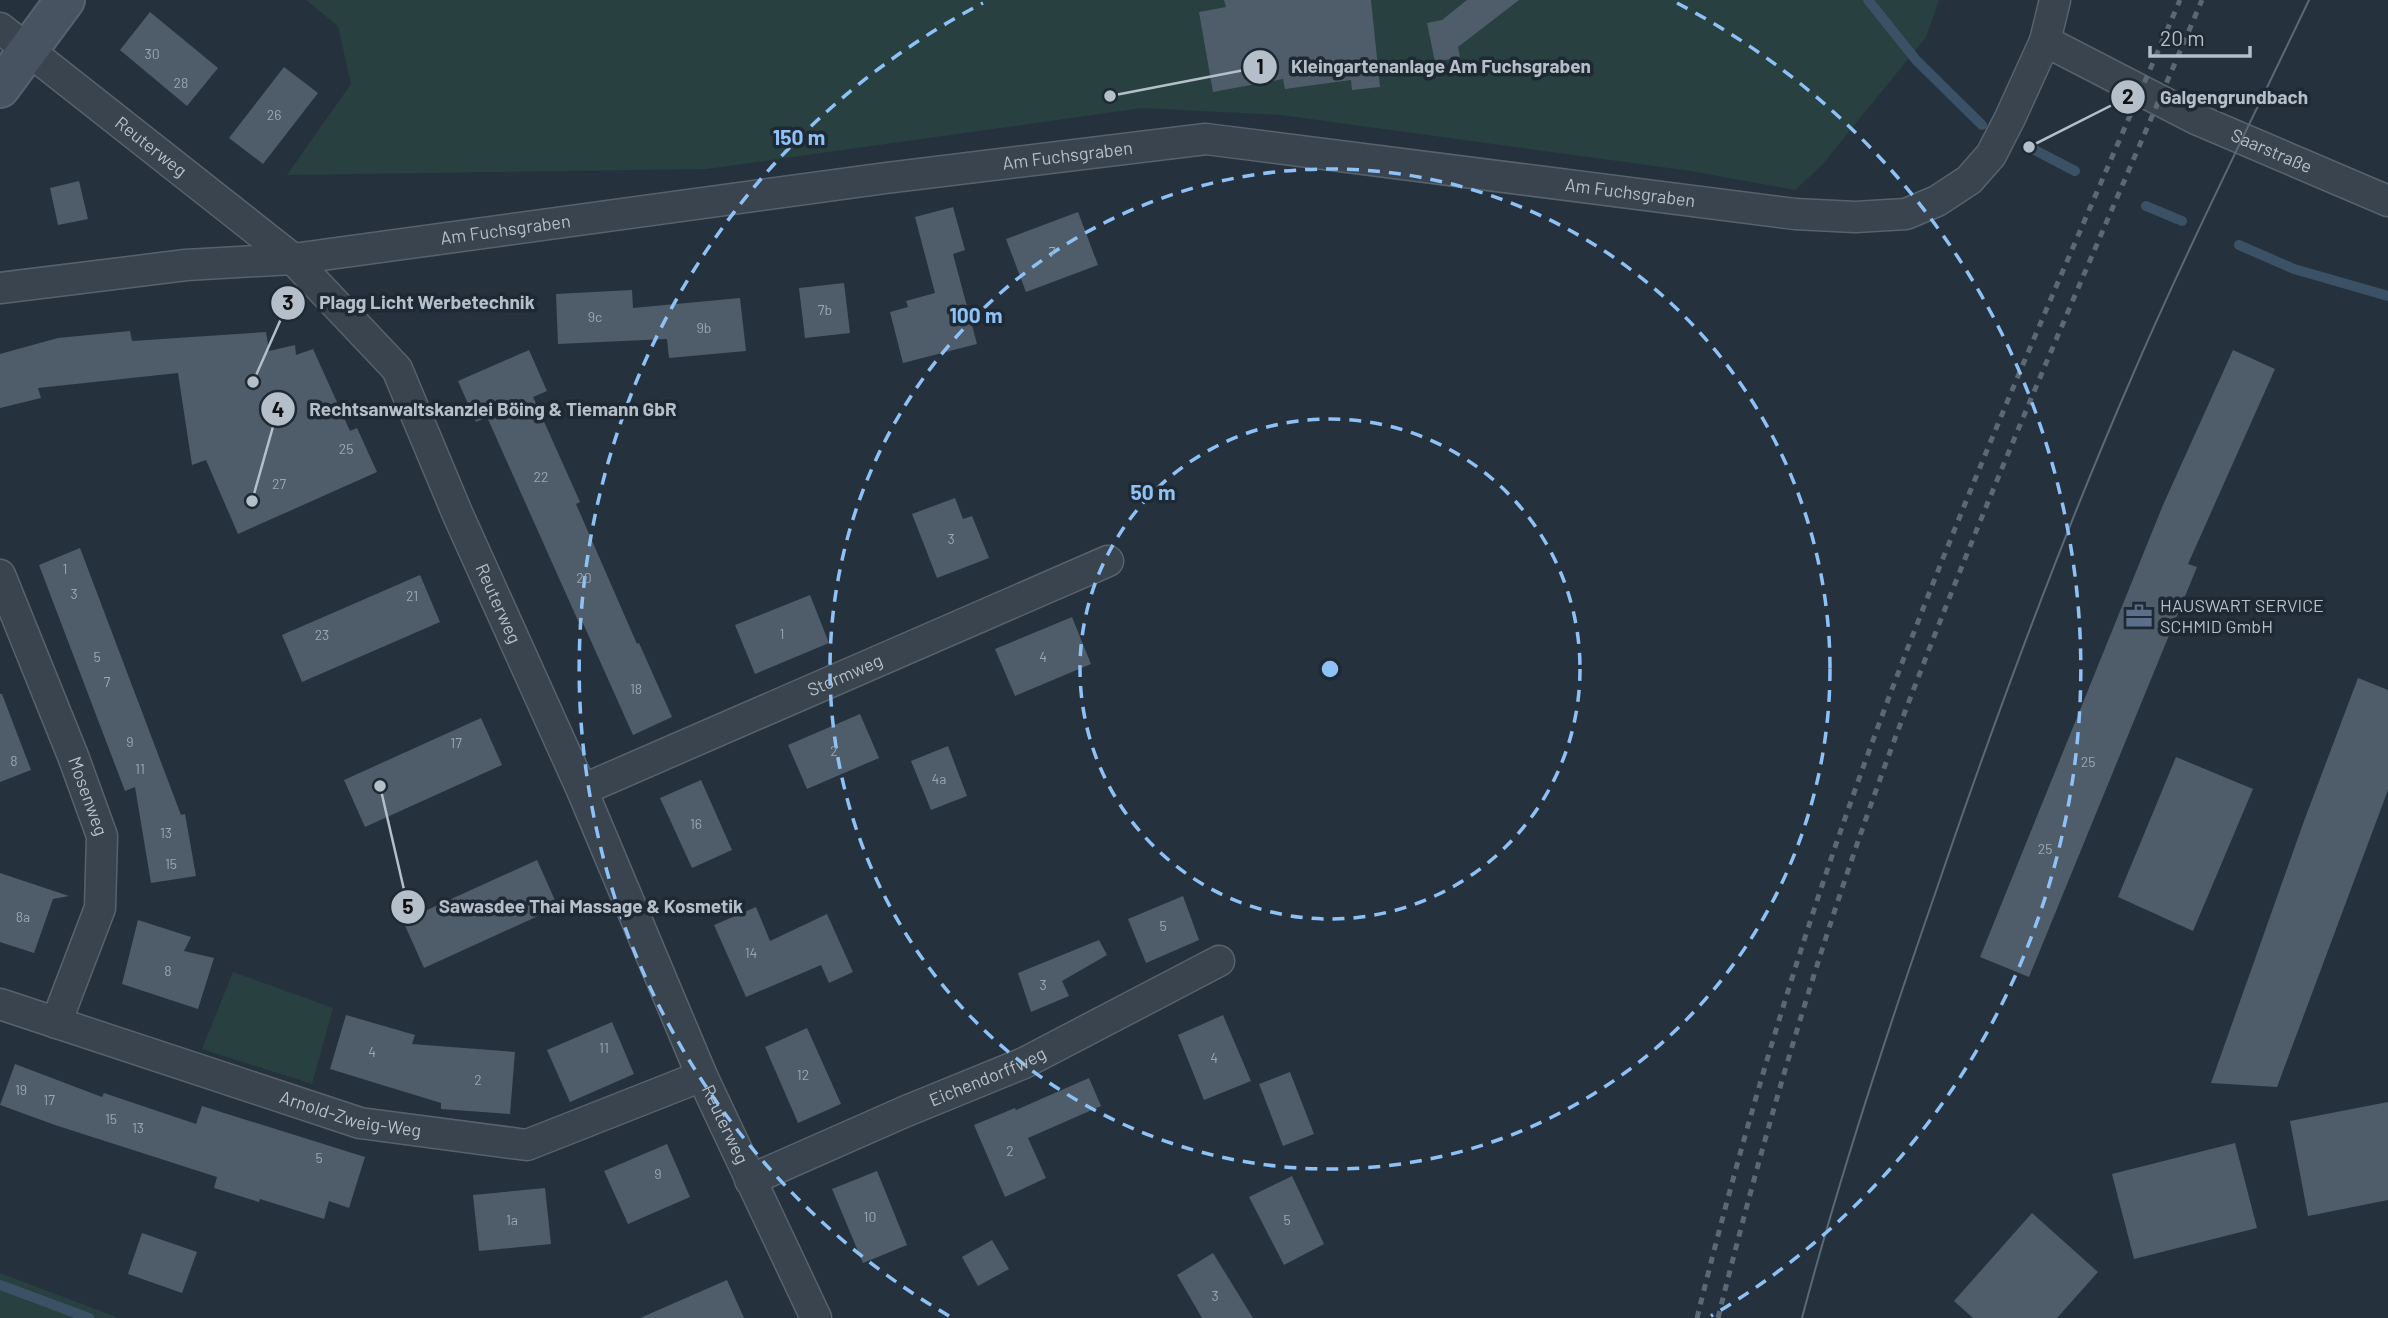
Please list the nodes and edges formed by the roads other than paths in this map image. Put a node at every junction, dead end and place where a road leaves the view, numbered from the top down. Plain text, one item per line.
1 (65, 0) edge
2 (2055, 0) edge
3 (14, 39) edge
4 (2045, 41) junction
5 (0, 88) edge
6 (2388, 201) edge
7 (293, 259) junction
8 (0, 288) edge
9 (1108, 561) dead end
10 (0, 575) edge
11 (582, 790) junction
12 (1219, 961) dead end
13 (0, 1004) edge
14 (56, 1023) junction
15 (702, 1076) junction
16 (750, 1180) junction
17 (816, 1318) edge

1 - 3 main road
2 - 4 street
3 - 5 main road
3 - 7 street, Reuterweg
4 - 6 street, Saarstraße
4 - 7 street, Am Fuchsgraben
7 - 8 street, Am Fuchsgraben
7 - 11 street, Reuterweg
9 - 11 street, Stormweg
10 - 14 street, Mosenweg
11 - 15 street, Reuterweg
12 - 16 street, Eichendorffweg
13 - 14 street, Arnold-Zweig-Weg
14 - 15 street, Arnold-Zweig-Weg
15 - 16 street, Reuterweg
16 - 17 street, Reuterweg

